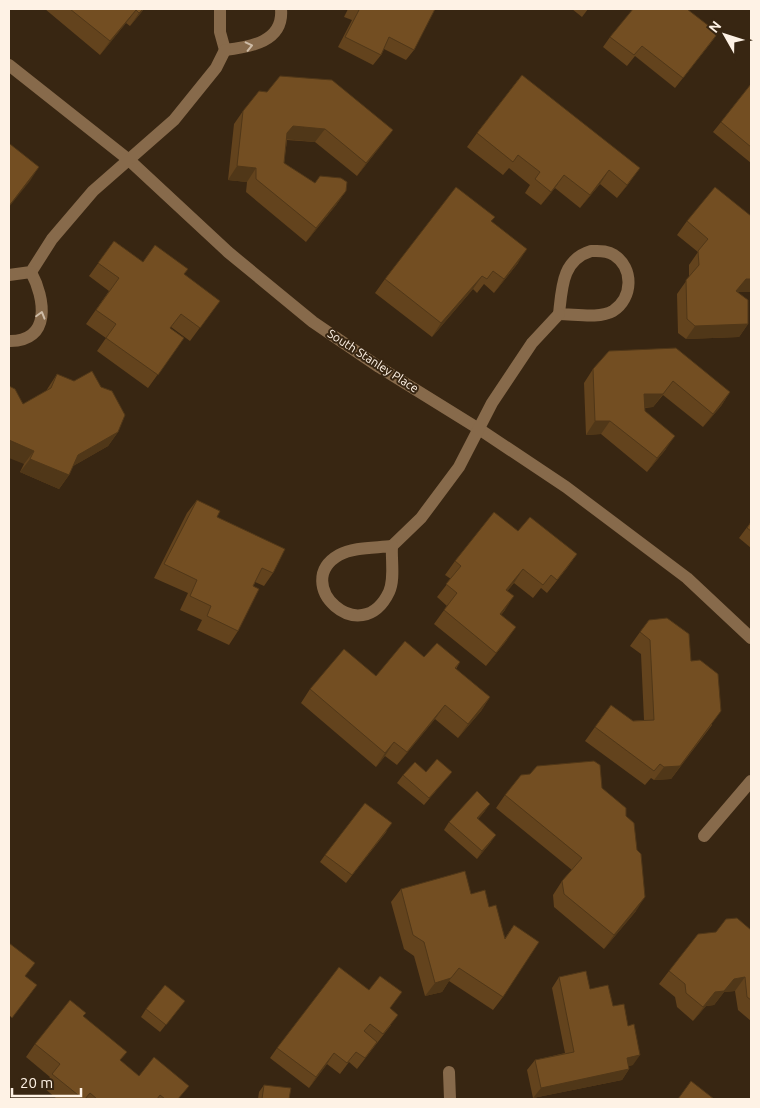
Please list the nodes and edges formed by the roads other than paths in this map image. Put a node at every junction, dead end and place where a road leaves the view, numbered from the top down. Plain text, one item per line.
1 (220, 9) edge
2 (281, 9) edge
3 (225, 50) junction
4 (9, 65) edge
5 (128, 160) junction
6 (31, 272) junction
7 (9, 275) edge
8 (559, 314) junction
9 (9, 340) edge
10 (479, 429) junction
11 (392, 546) junction
12 (751, 638) edge
13 (751, 781) edge
14 (704, 836) dead end
15 (449, 1072) dead end
16 (450, 1099) edge

1 - 3 street
3 -> 2 street
3 - 5 street
4 - 5 street, South Stanley Place
5 - 6 street
5 - 10 street, South Stanley Place
6 - 7 street
9 -> 6 street
8 - 8 street
8 - 10 street
10 - 11 street
10 - 12 street, South Stanley Place
11 - 11 street
13 - 14 street
15 - 16 street

